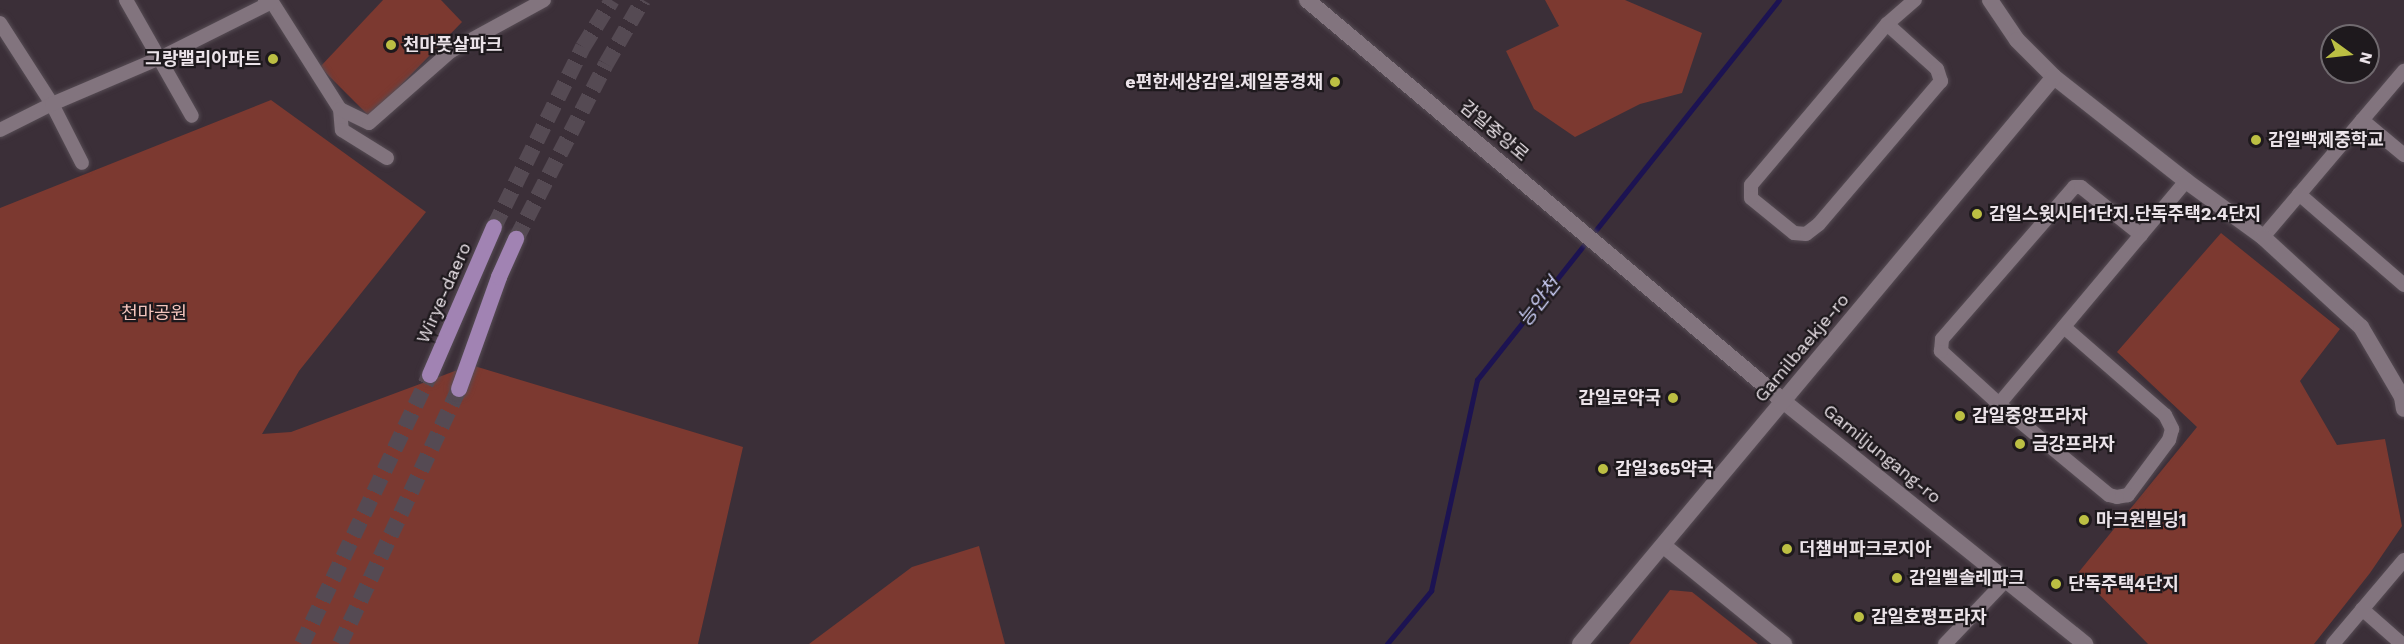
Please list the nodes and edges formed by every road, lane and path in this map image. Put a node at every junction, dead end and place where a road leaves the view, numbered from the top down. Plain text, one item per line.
1 (126, 0) edge
2 (543, 0) edge
3 (1307, 0) edge
4 (1915, 0) edge
5 (1990, 0) edge
6 (268, 1) edge
7 (0, 23) edge
8 (1887, 24) junction
9 (160, 58) junction
10 (2404, 71) edge
11 (2054, 77) junction
12 (52, 104) junction
13 (340, 109) junction
14 (192, 116) dead end
15 (2362, 120) junction
16 (0, 130) edge
17 (2404, 155) edge
18 (387, 158) dead end
19 (82, 163) dead end
20 (2186, 181) junction
21 (2299, 194) junction
22 (494, 227) tunnel mouth
23 (2141, 235) junction
24 (2263, 237) junction
25 (516, 239) tunnel mouth
26 (2404, 285) edge
27 (1655, 293) joint
28 (2064, 327) junction
29 (430, 375) tunnel mouth
30 (459, 389) tunnel mouth
31 (1783, 401) junction
32 (1999, 404) junction
33 (2404, 409) edge
34 (1664, 546) junction
35 (2404, 560) edge
36 (2007, 579) junction
37 (2362, 609) junction
38 (1580, 644) edge
39 (1785, 644) edge
40 (1944, 644) edge
41 (2085, 644) edge
42 (2333, 644) edge
43 (2402, 644) edge

1 - 9 street
2 - 13 street
3 - 27 main road, 감일중앙로
4 - 8 street
5 - 11 main road
6 - 9 street
6 - 13 street
7 - 12 street
8 - 8 street
9 - 12 street
9 - 14 street
10 - 15 street
11 - 20 main road
11 - 31 main road, Gamilbaekje-ro
12 - 16 street
12 - 19 street
13 - 18 street
15 - 17 street
15 - 21 street
20 - 23 street
20 - 24 main road
21 - 24 street
21 - 26 street
22 - 29 main road, Wirye-daero
23 - 28 street
23 - 32 street
24 - 33 main road
25 - 30 main road
27 - 31 main road, Gamiljungang-ro
28 - 32 street
28 - 32 street
31 - 34 main road, Gamilbaekje-ro
31 - 36 main road, Gamiljungang-ro
34 - 38 main road, Gamilbaekje-ro
34 - 39 main road
35 - 37 street
36 - 40 street
36 - 41 main road, Gamiljungang-ro
37 - 42 street
37 - 43 street

